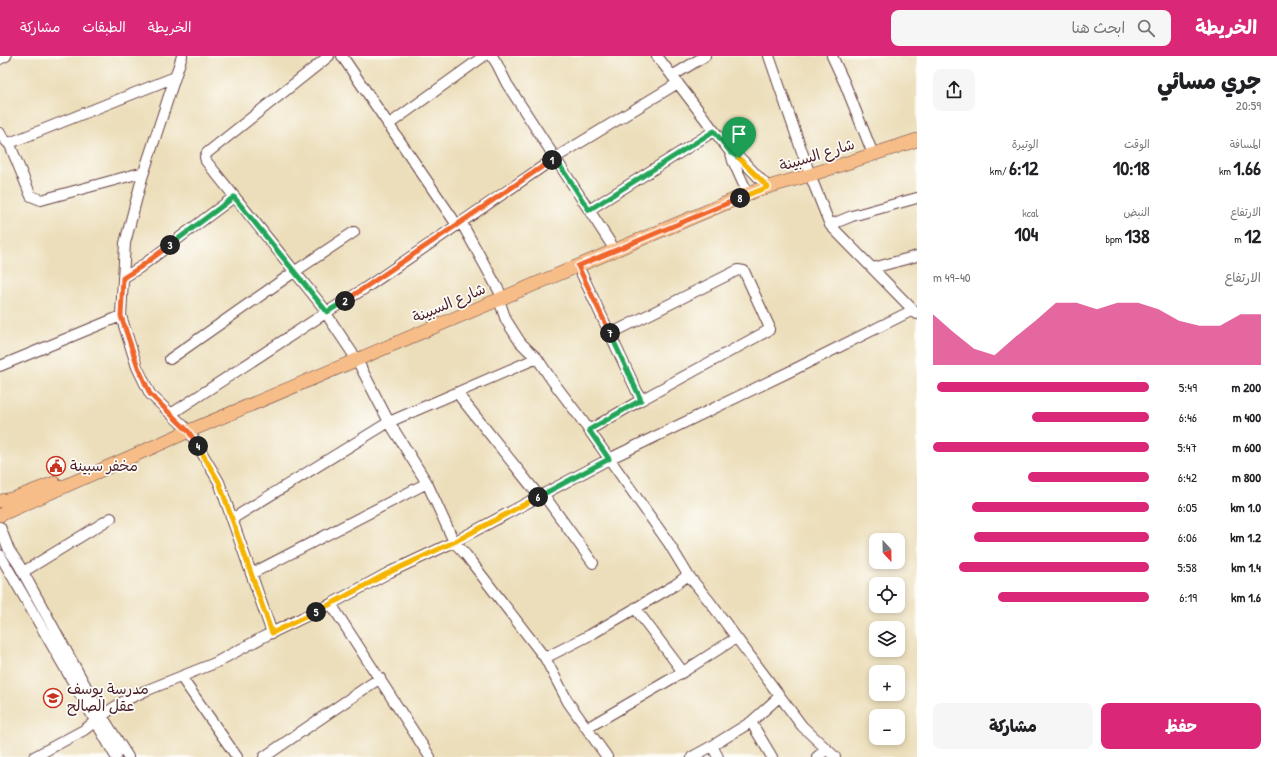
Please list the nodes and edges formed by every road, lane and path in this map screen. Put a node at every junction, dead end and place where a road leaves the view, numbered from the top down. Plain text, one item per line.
1 (6, 56) edge
2 (182, 56) edge
3 (329, 56) edge
4 (342, 56) edge
5 (484, 56) edge
6 (492, 56) edge
7 (657, 56) edge
8 (705, 56) edge
9 (769, 56) edge
10 (832, 56) edge
11 (0, 58) edge
12 (175, 77) junction
13 (675, 80) junction
14 (388, 125) junction
15 (714, 131) junction
16 (0, 133) edge
17 (917, 140) edge
18 (10, 145) junction
19 (731, 153) junction
20 (874, 154) junction
21 (555, 158) junction
22 (144, 172) junction
23 (810, 175) junction
24 (768, 187) junction
25 (748, 194) junction
26 (234, 197) junction
27 (917, 198) edge
28 (589, 210) junction
29 (459, 223) junction
30 (830, 225) junction
31 (354, 232) dead end
32 (615, 250) junction
33 (917, 256) edge
34 (578, 266) junction
35 (873, 268) junction
36 (294, 272) junction
37 (123, 278) junction
38 (501, 299) junction
39 (327, 312) junction
40 (915, 312) edge
41 (121, 316) junction
42 (610, 334) junction
43 (537, 358) junction
44 (170, 359) dead end
45 (357, 360) junction
46 (0, 366) edge
47 (457, 393) junction
48 (641, 400) junction
49 (172, 414) junction
50 (389, 422) junction
51 (589, 430) junction
52 (189, 432) junction
53 (139, 454) junction
54 (609, 459) junction
55 (427, 483) junction
56 (541, 495) junction
57 (0, 501) edge
58 (0, 510) edge
59 (0, 516) edge
60 (111, 518) dead end
61 (232, 519) junction
62 (0, 527) edge
63 (454, 542) junction
64 (0, 555) edge
65 (593, 562) dead end
66 (23, 572) junction
67 (251, 574) junction
68 (688, 575) junction
69 (331, 604) junction
70 (635, 608) junction
71 (272, 633) junction
72 (736, 638) junction
73 (545, 658) junction
74 (683, 672) junction
75 (181, 677) junction
76 (380, 678) junction
77 (779, 697) junction
78 (99, 719) junction
79 (751, 722) junction
80 (587, 728) junction
81 (712, 746) junction
82 (827, 749) junction
83 (34, 757) edge
84 (116, 757) edge
85 (128, 757) edge
86 (237, 757) edge
87 (264, 757) edge
88 (430, 757) edge
89 (607, 757) edge
90 (692, 757) edge
91 (718, 757) edge
92 (772, 757) edge
93 (817, 757) edge
94 (835, 757) edge

1 - 11 street
2 - 12 street
3 - 26 street
4 - 14 street
5 - 14 street
6 - 21 street
7 - 13 street
8 - 13 street
9 - 23 street
10 - 20 street
12 - 18 street
12 - 22 street
13 - 15 street
13 - 21 street
14 - 29 street
15 - 19 street
15 - 28 street
16 - 18 street
17 - 20 main road, شارع السبينة
18 - 22 street
19 - 24 street
19 - 25 street
20 - 23 main road, شارع السبينة
21 - 28 street
21 - 29 street
22 - 37 street
23 - 24 main road, شارع السبينة
23 - 30 street
24 - 25 main road, شارع السبينة
25 - 32 main road, شارع السبينة
26 - 36 street
26 - 37 street
27 - 30 street
28 - 32 street
29 - 38 street
29 - 39 street
30 - 35 street
31 - 36 street
32 - 34 main road, شارع السبينة
33 - 35 street
34 - 38 main road, شارع السبينة
34 - 42 street
35 - 40 street
36 - 39 street
36 - 44 street
37 - 41 street
38 - 43 street
38 - 45 main road, شارع السبينة
39 - 45 street
39 - 49 street
40 - 54 street
41 - 46 street
41 - 49 street
42 - 48 street
42 - 48 street
43 - 47 street
43 - 51 street
45 - 50 street
45 - 52 main road, شارع السبينة
47 - 50 street
47 - 56 street
48 - 51 street
49 - 52 street
50 - 55 street
50 - 61 street
51 - 54 street
52 - 53 main road, شارع السبينة
52 - 61 street
53 - 57 main road
53 - 59 main road, شارع السبينة
54 - 56 street
54 - 68 street
55 - 63 street
55 - 67 street
56 - 63 street
56 - 65 street
58 - 59 main road
60 - 66 street
61 - 67 street
62 - 66 street
63 - 69 street
63 - 73 street
64 - 78 street
66 - 78 street
67 - 71 street
68 - 70 street
68 - 72 street
69 - 71 street
69 - 76 street
70 - 73 street
70 - 74 street
71 - 75 street
72 - 74 street
72 - 77 street
73 - 80 street
74 - 80 street
75 - 78 street
75 - 86 street
76 - 87 street
76 - 88 street
77 - 79 street
77 - 82 street
78 - 83 street
78 - 84 street
78 - 85 street
79 - 81 street
79 - 92 street
80 - 89 street
81 - 90 street
81 - 91 street
82 - 93 street
82 - 94 street

